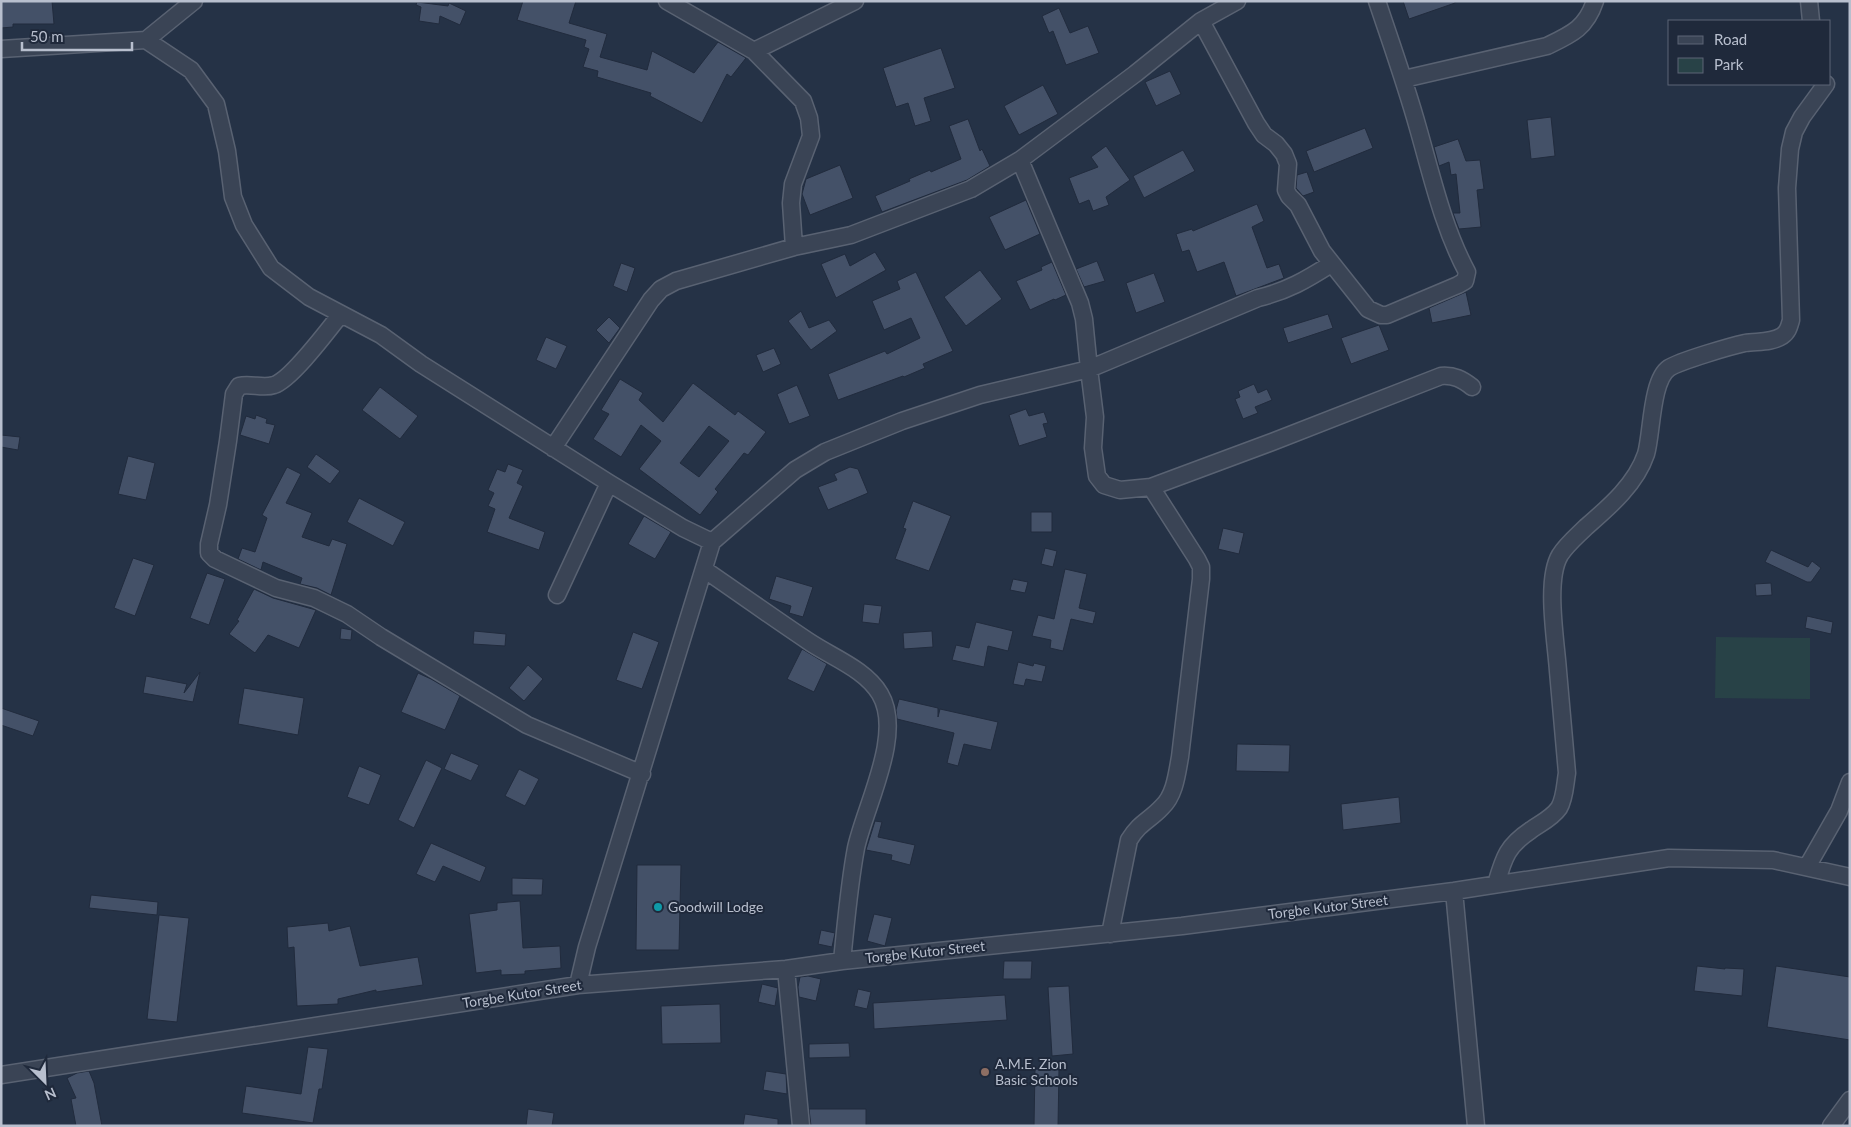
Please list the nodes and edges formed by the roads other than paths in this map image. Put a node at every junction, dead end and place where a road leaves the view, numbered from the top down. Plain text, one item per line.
1 (194, 1) edge
2 (667, 1) edge
3 (855, 1) edge
4 (1237, 1) edge
5 (1377, 1) edge
6 (1595, 1) edge
7 (1809, 1) edge
8 (1811, 20) edge
9 (1201, 21) junction
10 (146, 40) junction
11 (1, 49) edge
12 (754, 51) junction
13 (1404, 79) junction
14 (1825, 85) edge
15 (1020, 160) junction
16 (794, 247) junction
17 (1331, 264) junction
18 (341, 314) junction
19 (1089, 369) junction
20 (1472, 387) dead end
21 (554, 448) junction
22 (609, 483) junction
23 (1150, 487) junction
24 (712, 542) junction
25 (705, 570) junction
26 (557, 595) dead end
27 (642, 774) junction
28 (1850, 782) edge
29 (1807, 868) junction
30 (1850, 877) edge
31 (1496, 884) junction
32 (1454, 891) junction
33 (1110, 934) junction
34 (842, 961) junction
35 (786, 968) junction
36 (578, 985) junction
37 (1, 1075) edge
38 (1850, 1100) edge
39 (801, 1126) edge
40 (1476, 1126) edge
41 (1831, 1126) edge

1 - 10 street
2 - 12 street
3 - 12 street
4 - 9 street
5 - 13 street
6 - 13 street
7 - 8 street
9 - 15 street
9 - 17 street
10 - 11 street
10 - 18 street
12 - 16 street
13 - 17 street
14 - 31 street
15 - 16 street
15 - 19 street
16 - 21 street
17 - 19 street
18 - 21 street
18 - 27 street
19 - 23 street
19 - 24 street
20 - 23 street
21 - 22 street
22 - 24 street
22 - 26 street
23 - 33 street
24 - 25 street
25 - 27 street
25 - 34 street
27 - 36 street
28 - 29 street
29 - 30 street, Torgbe Kutor Street
29 - 31 street, Torgbe Kutor Street
31 - 32 street, Torgbe Kutor Street
32 - 33 street, Torgbe Kutor Street
32 - 40 street
33 - 34 street, Torgbe Kutor Street
34 - 35 street, Torgbe Kutor Street
35 - 36 street, Torgbe Kutor Street
35 - 39 street
36 - 37 street, Torgbe Kutor Street
38 - 41 street

